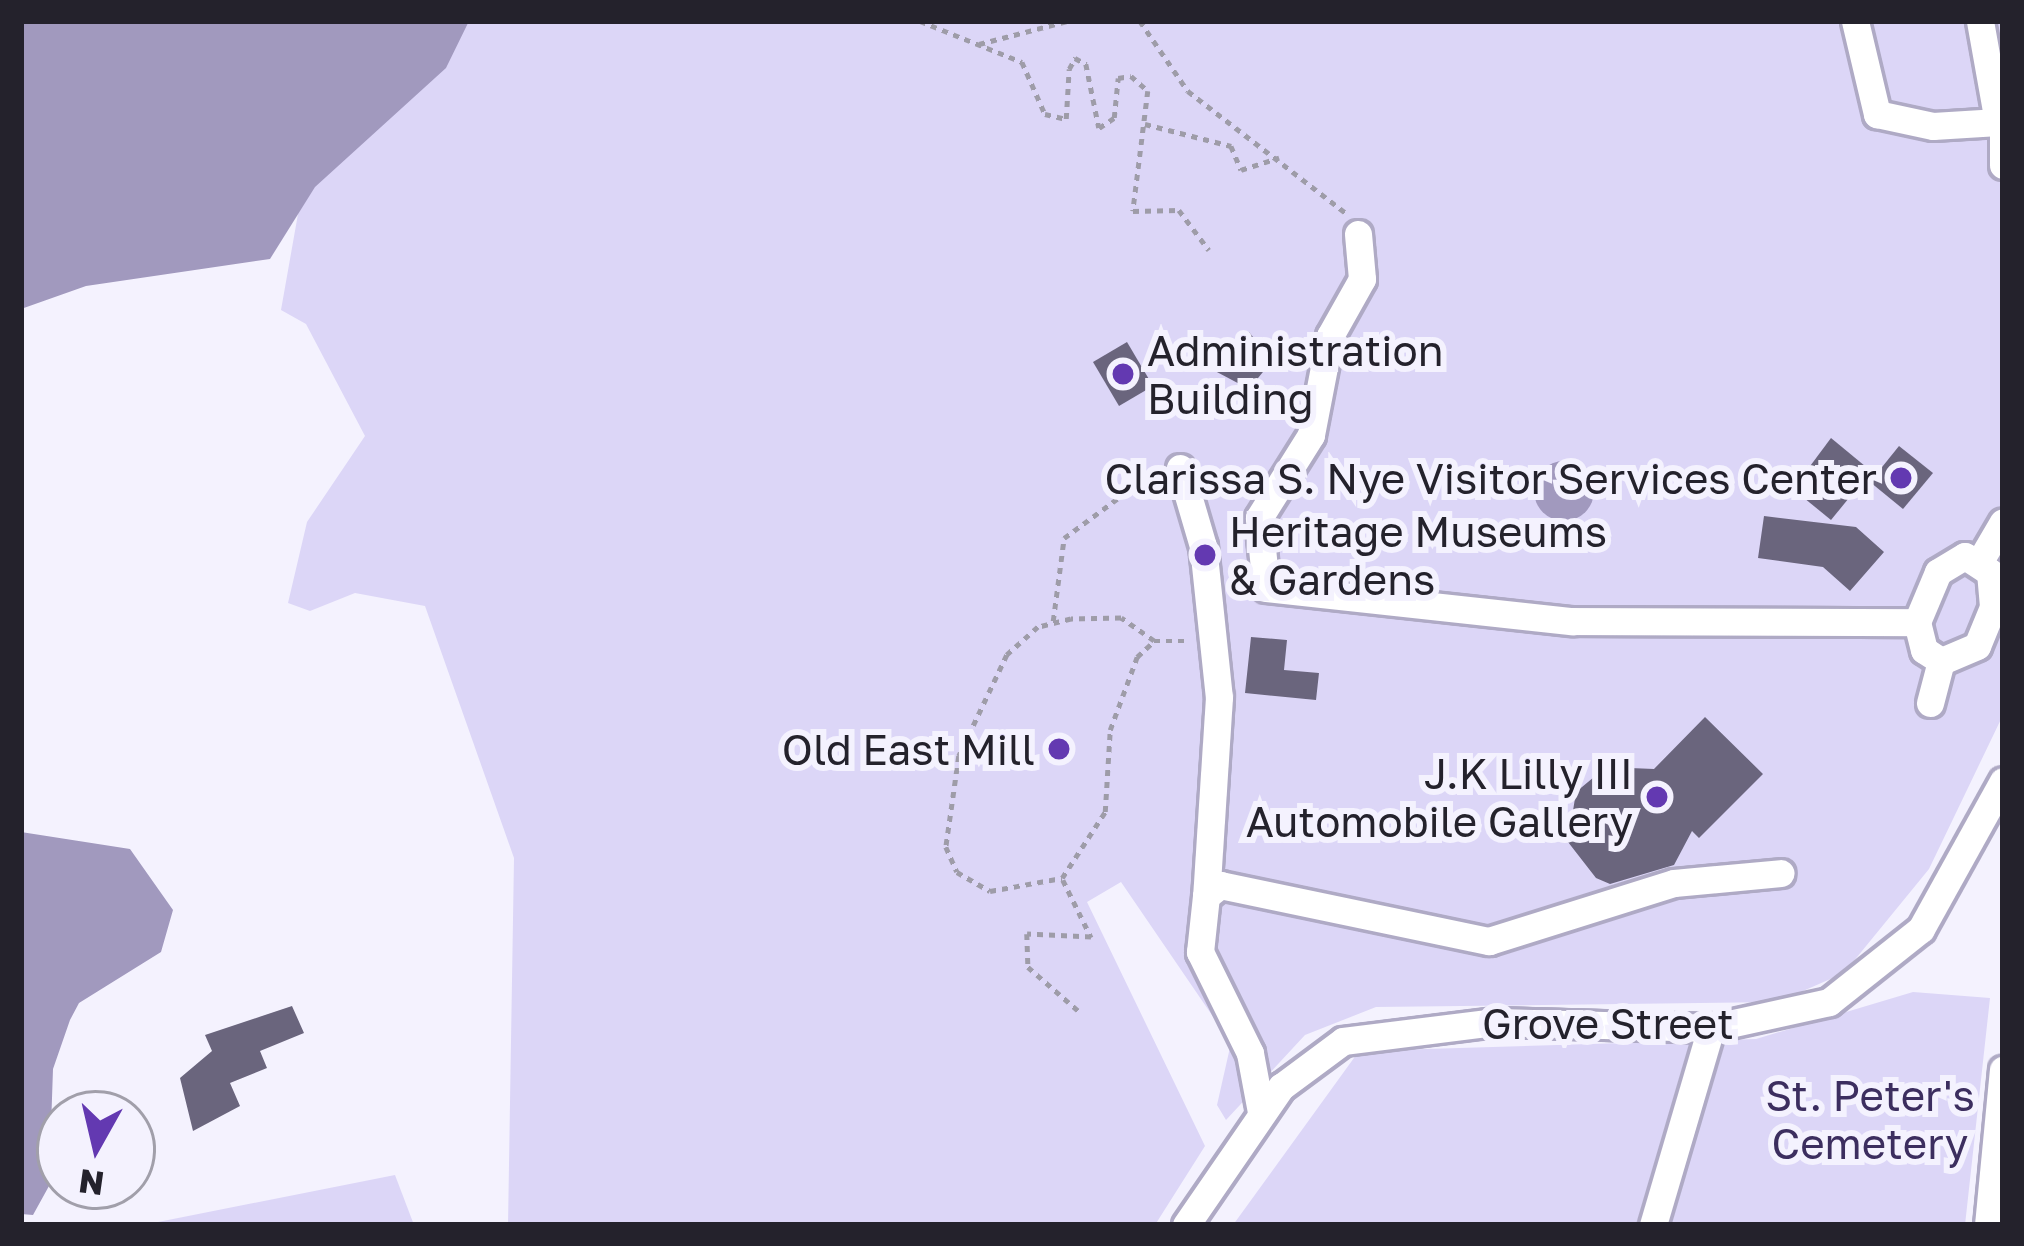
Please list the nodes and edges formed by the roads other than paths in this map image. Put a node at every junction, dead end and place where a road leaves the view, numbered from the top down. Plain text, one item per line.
1 (1855, 21) edge
2 (1980, 21) edge
3 (2001, 121) edge
4 (2003, 165) edge
5 (1358, 233) road end
6 (1180, 468) dead end
7 (2003, 522) edge
8 (1980, 561) junction
9 (1917, 622) junction
10 (1994, 637) edge
11 (1941, 661) junction
12 (1930, 703) dead end
13 (2003, 781) edge
14 (1781, 873) dead end
15 (1206, 896) junction
16 (1712, 1028) junction
17 (2003, 1070) edge
18 (1261, 1112) junction
19 (1186, 1225) edge
20 (1653, 1225) edge
21 (1988, 1225) edge

1 - 3 street
2 - 3 street
3 - 4 street
5 - 9 street
6 - 15 street
7 - 8 street
8 - 9 street
8 - 10 street
9 - 11 street
10 - 11 street
11 - 12 street
13 - 16 street, Grove Street
14 - 15 street
15 - 18 street
16 - 18 street, Grove Street
16 - 20 street
17 - 21 street
18 - 19 street, Grove Street

